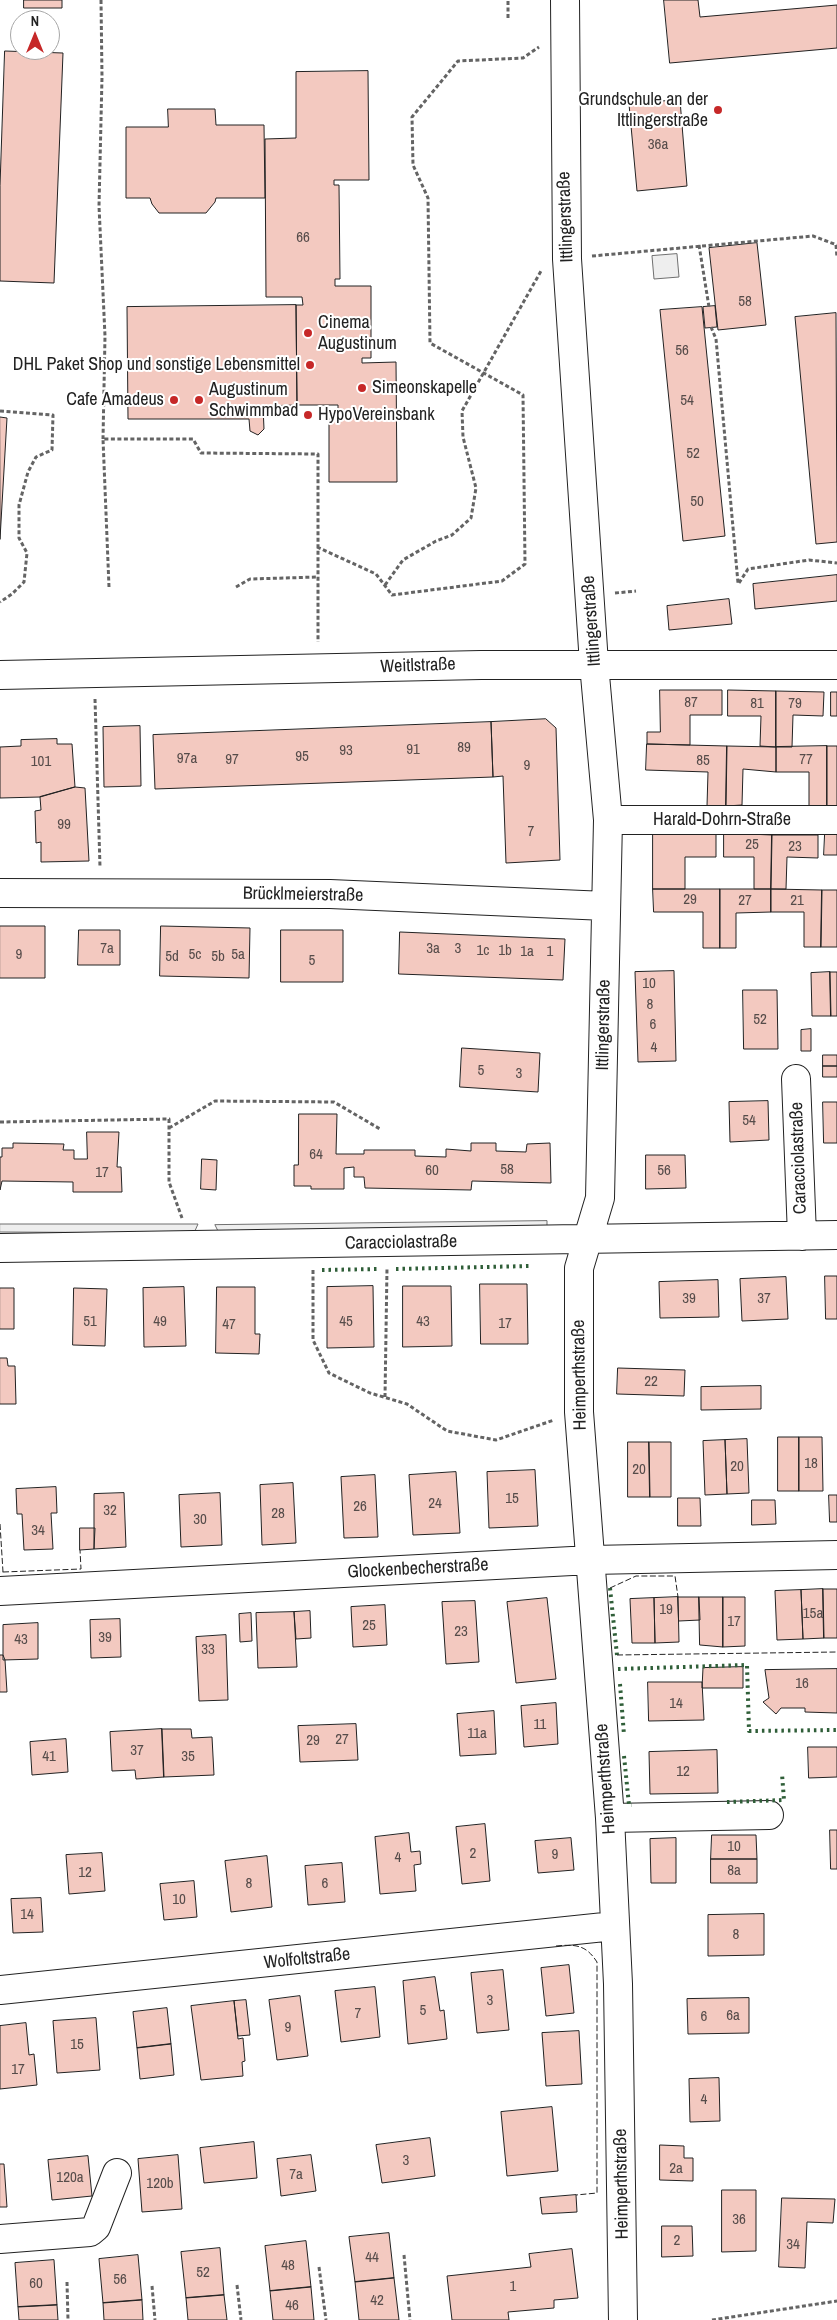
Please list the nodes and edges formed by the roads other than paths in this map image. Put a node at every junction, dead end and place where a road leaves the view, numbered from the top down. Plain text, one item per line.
1 (565, 0) edge
2 (594, 664) junction
3 (837, 665) edge
4 (0, 675) edge
5 (608, 820) junction
6 (837, 820) edge
7 (0, 893) edge
8 (606, 906) junction
9 (796, 1079) dead end
10 (837, 1235) edge
11 (802, 1236) junction
12 (587, 1240) junction
13 (0, 1248) edge
14 (837, 1555) edge
15 (591, 1560) junction
16 (0, 1591) edge
17 (769, 1815) dead end
18 (610, 1818) junction
19 (614, 1926) junction
20 (0, 1990) edge
21 (117, 2173) dead end
22 (0, 2239) edge
23 (623, 2320) edge

1 - 2 street, Ittlingerstraße
2 - 3 street, Weitlstraße
2 - 4 street, Weitlstraße
2 - 5 street, Ittlingerstraße
5 - 6 street, Harald-Dohrn-Straße
5 - 8 street, Ittlingerstraße
7 - 8 street, Brücklmeierstraße
8 - 12 street, Ittlingerstraße
9 - 11 street, Caracciolastraße
10 - 11 street, Caracciolastraße
11 - 12 street, Caracciolastraße
12 - 13 street, Caracciolastraße
12 - 15 street, Heimperthstraße
14 - 15 street, Glockenbecherstraße
15 - 16 street, Glockenbecherstraße
15 - 18 street, Heimperthstraße
17 - 18 street
18 - 19 street, Heimperthstraße
19 - 20 street, Wolfoltstraße
19 - 23 street, Heimperthstraße
21 - 22 street

